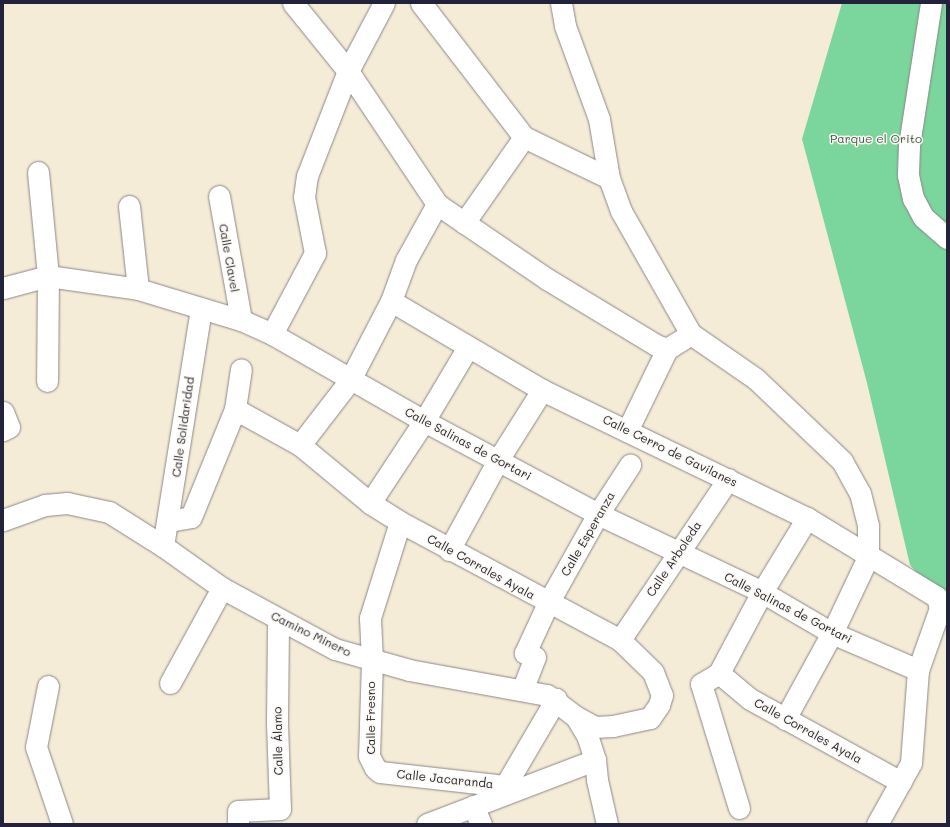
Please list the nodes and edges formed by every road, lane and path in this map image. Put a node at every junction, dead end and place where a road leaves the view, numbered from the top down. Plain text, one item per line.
1 (293, 3) edge
2 (384, 3) edge
3 (421, 3) edge
4 (561, 3) edge
5 (930, 3) edge
6 (348, 71) junction
7 (524, 137) junction
8 (38, 172) dead end
9 (609, 178) junction
10 (219, 196) dead end
11 (437, 204) junction
12 (129, 206) dead end
13 (464, 223) junction
14 (947, 238) edge
15 (48, 276) junction
16 (3, 288) edge
17 (138, 289) junction
18 (391, 301) junction
19 (201, 308) junction
20 (241, 320) junction
21 (272, 334) junction
22 (691, 334) junction
23 (468, 347) junction
24 (667, 349) junction
25 (242, 369) dead end
26 (350, 380) junction
27 (47, 381) dead end
28 (542, 390) junction
29 (236, 409) junction
30 (424, 421) junction
31 (626, 431) junction
32 (300, 445) junction
33 (498, 460) junction
34 (630, 465) dead end
35 (728, 479) junction
36 (370, 503) junction
37 (598, 514) junction
38 (807, 518) junction
39 (3, 520) edge
40 (169, 521) junction
41 (400, 522) junction
42 (163, 546) junction
43 (449, 550) junction
44 (677, 554) junction
45 (868, 556) junction
46 (222, 588) junction
47 (762, 592) junction
48 (548, 603) junction
49 (278, 619) junction
50 (832, 633) junction
51 (620, 640) junction
52 (372, 661) junction
53 (918, 670) junction
54 (719, 673) junction
55 (170, 684) dead end
56 (48, 686) dead end
57 (523, 688) junction
58 (556, 699) junction
59 (576, 717) junction
60 (785, 719) junction
61 (595, 760) junction
62 (380, 772) joint
63 (901, 782) junction
64 (739, 808) dead end
65 (477, 815) edge
66 (62, 824) edge
67 (238, 824) edge
68 (427, 824) edge
69 (607, 824) edge
70 (877, 824) edge

1 - 6 street
2 - 6 street
3 - 7 street
4 - 9 street
5 - 14 street
6 - 11 street
6 - 21 street
7 - 9 street
7 - 13 street
8 - 15 street
9 - 22 street
10 - 20 street, Calle Clavel
11 - 13 street
11 - 18 street
12 - 17 street
13 - 24 street
15 - 16 street, Calle Salinas de Gortari
15 - 17 street, Calle Salinas de Gortari
15 - 27 street
17 - 19 street, Calle Salinas de Gortari
18 - 23 street, Calle Cerro de Gavilanes
18 - 26 street
19 - 20 street, Calle Salinas de Gortari
19 - 40 street, Calle Solidaridad
20 - 21 street, Calle Salinas de Gortari
21 - 26 street, Calle Salinas de Gortari
22 - 24 street
22 - 45 street
23 - 28 street, Calle Cerro de Gavilanes
23 - 30 street
24 - 31 street
25 - 29 street
26 - 30 street, Calle Salinas de Gortari
26 - 32 street
28 - 31 street, Calle Cerro de Gavilanes
28 - 33 street
29 - 32 street, Calle Corrales Ayala
29 - 40 street
30 - 33 street, Calle Salinas de Gortari
30 - 36 street
31 - 35 street, Calle Cerro de Gavilanes
32 - 36 street, Calle Corrales Ayala
33 - 37 street, Calle Salinas de Gortari
33 - 43 street
34 - 37 street, Calle Esperanza
35 - 38 street, Calle Cerro de Gavilanes
35 - 44 street, Calle Arboleda
36 - 41 street, Calle Corrales Ayala
37 - 44 street, Calle Salinas de Gortari
37 - 48 street, Calle Esperanza
38 - 45 street, Calle Cerro de Gavilanes
38 - 47 street
39 - 42 street, Camino Minero
40 - 42 street, Calle Solidaridad
41 - 43 street, Calle Corrales Ayala
41 - 52 street, Calle Fresno
42 - 46 street, Camino Minero
43 - 48 street, Calle Corrales Ayala
44 - 47 street, Calle Salinas de Gortari
44 - 51 street, Calle Arboleda
45 - 50 street
45 - 53 street, Calle Cerro de Gavilanes
46 - 49 street, Camino Minero
46 - 55 street
47 - 50 street, Calle Salinas de Gortari
47 - 54 street
48 - 51 street, Calle Corrales Ayala
48 - 57 street, Calle Esperanza
49 - 52 street, Camino Minero
49 - 67 street, Calle Álamo
50 - 53 street, Calle Salinas de Gortari
50 - 60 street
51 - 59 street, Calle Corrales Ayala
52 - 57 street, Camino Minero
52 - 62 street, Calle Fresno
53 - 63 street
54 - 60 street, Calle Corrales Ayala
54 - 64 street
56 - 66 street
57 - 58 street, Camino Minero
58 - 59 street, Camino Minero
58 - 62 street, Calle Jacaranda
59 - 61 street, Camino Minero
60 - 63 street, Calle Corrales Ayala
61 - 65 street, Calle Jacaranda
61 - 69 street, Camino Minero
63 - 70 street
65 - 68 street, Calle Jacaranda

